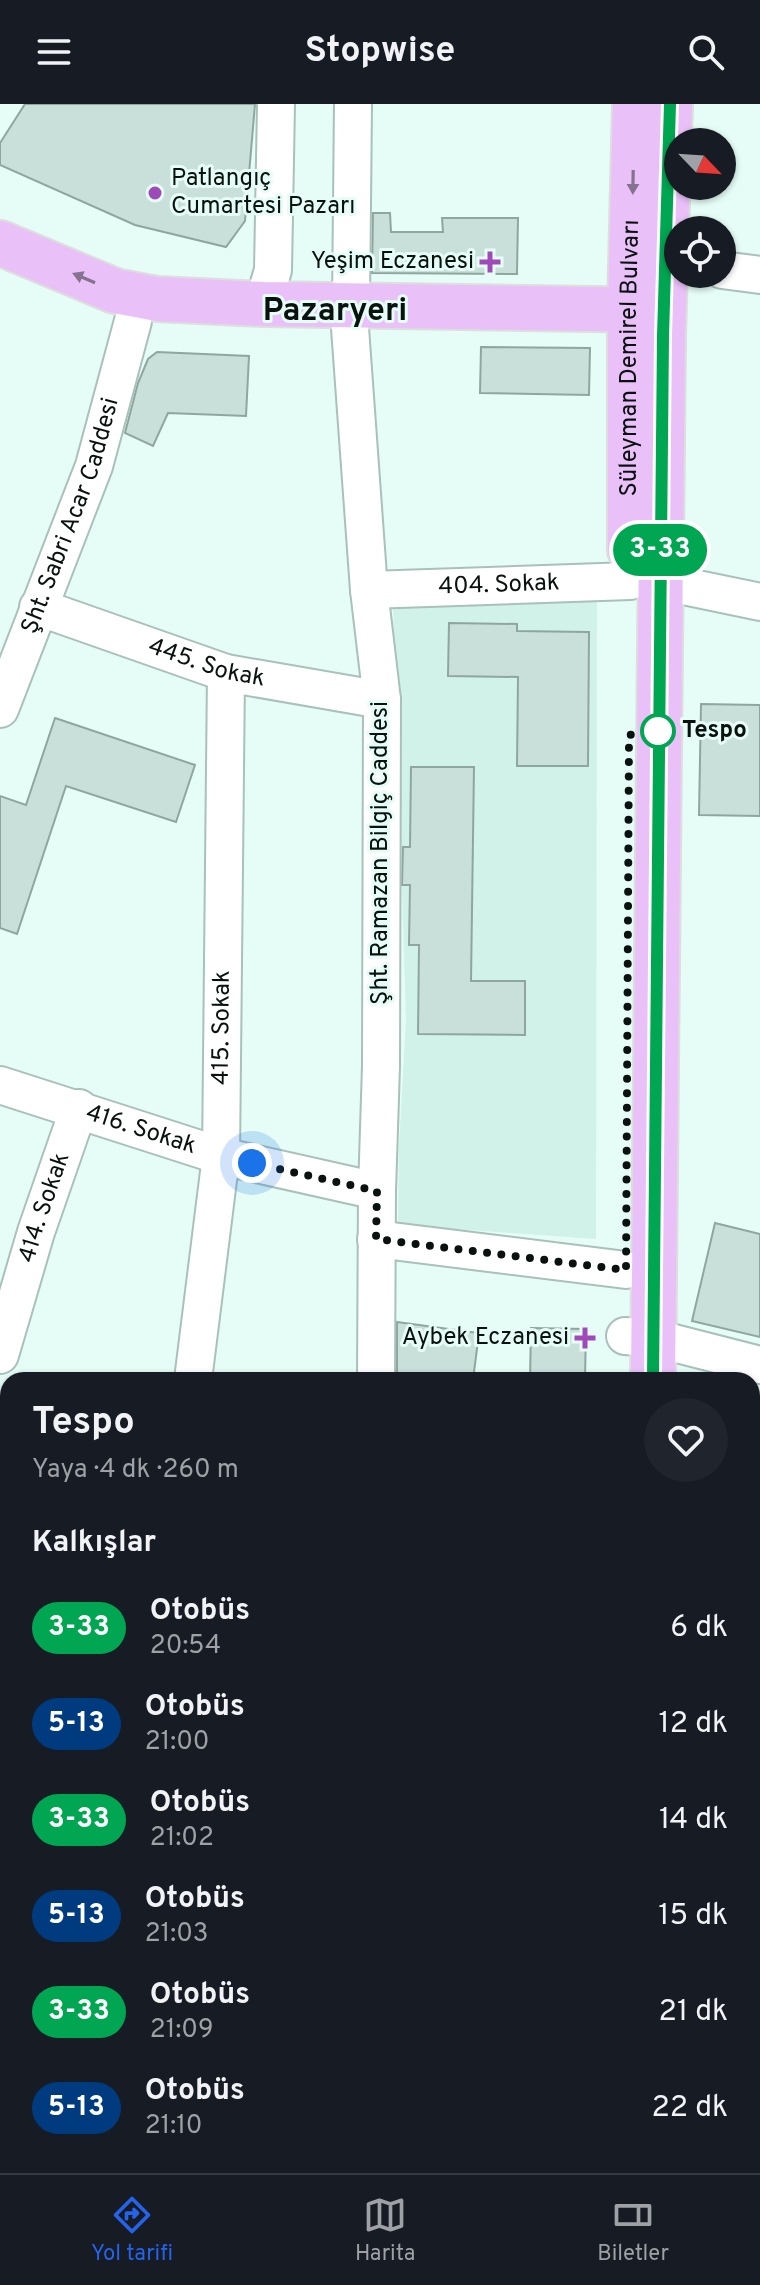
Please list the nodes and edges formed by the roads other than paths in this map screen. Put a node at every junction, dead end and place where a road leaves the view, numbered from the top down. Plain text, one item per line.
1 (276, 104) edge
2 (353, 104) edge
3 (635, 104) edge
4 (670, 104) edge
5 (671, 216) edge
6 (0, 243) edge
7 (736, 272) edge
8 (0, 273) edge
9 (760, 275) edge
10 (664, 282) edge
11 (263, 304) junction
12 (350, 316) junction
13 (133, 321) junction
14 (646, 323) junction
15 (644, 581) junction
16 (369, 590) junction
17 (760, 602) edge
18 (38, 607) junction
19 (226, 673) junction
20 (382, 700) junction
21 (0, 709) edge
22 (0, 1085) edge
23 (79, 1108) junction
24 (221, 1156) junction
25 (377, 1191) junction
26 (376, 1239) junction
27 (626, 1270) junction
28 (644, 1351) edge
29 (0, 1355) edge
30 (760, 1365) edge
31 (194, 1372) edge
32 (376, 1372) edge
33 (630, 1372) edge

1 - 11 street
2 - 12 street, Şht. Ramazan Bilgiç Caddesi
3 -> 14 main road, Süleyman Demirel Bulvarı
4 - 5 main road, Süleyman Demirel Bulvarı
11 -> 6 main road
7 - 9 street
8 - 13 main road
10 - 14 main road, Süleyman Demirel Bulvarı
11 - 12 main road
12 - 13 main road
12 - 14 main road
12 - 16 street, Şht. Ramazan Bilgiç Caddesi
13 - 18 street, Şht. Sabri Acar Caddesi
14 - 15 main road, Süleyman Demirel Bulvarı
15 - 16 street, 404. Sokak
15 - 17 street, 404. Sokak
15 - 27 main road, Süleyman Demirel Bulvarı
15 - 28 main road, Süleyman Demirel Bulvarı
16 - 20 street, Şht. Ramazan Bilgiç Caddesi
18 - 19 street, 445. Sokak
18 - 21 street, Şht. Sabri Acar Caddesi
19 - 20 street, 445. Sokak
19 - 24 street, 415. Sokak
20 - 25 street, Şht. Ramazan Bilgiç Caddesi
22 - 23 street, 416. Sokak
23 - 24 street, 416. Sokak
23 - 29 street, 414. Sokak
24 - 25 street, 416. Sokak
24 - 31 street, 415. Sokak
25 - 26 street, Şht. Ramazan Bilgiç Caddesi
26 - 27 street
26 - 32 street, Şht. Ramazan Bilgiç Caddesi
27 - 28 main road, Süleyman Demirel Bulvarı
28 - 30 street
28 - 33 main road, Süleyman Demirel Bulvarı

